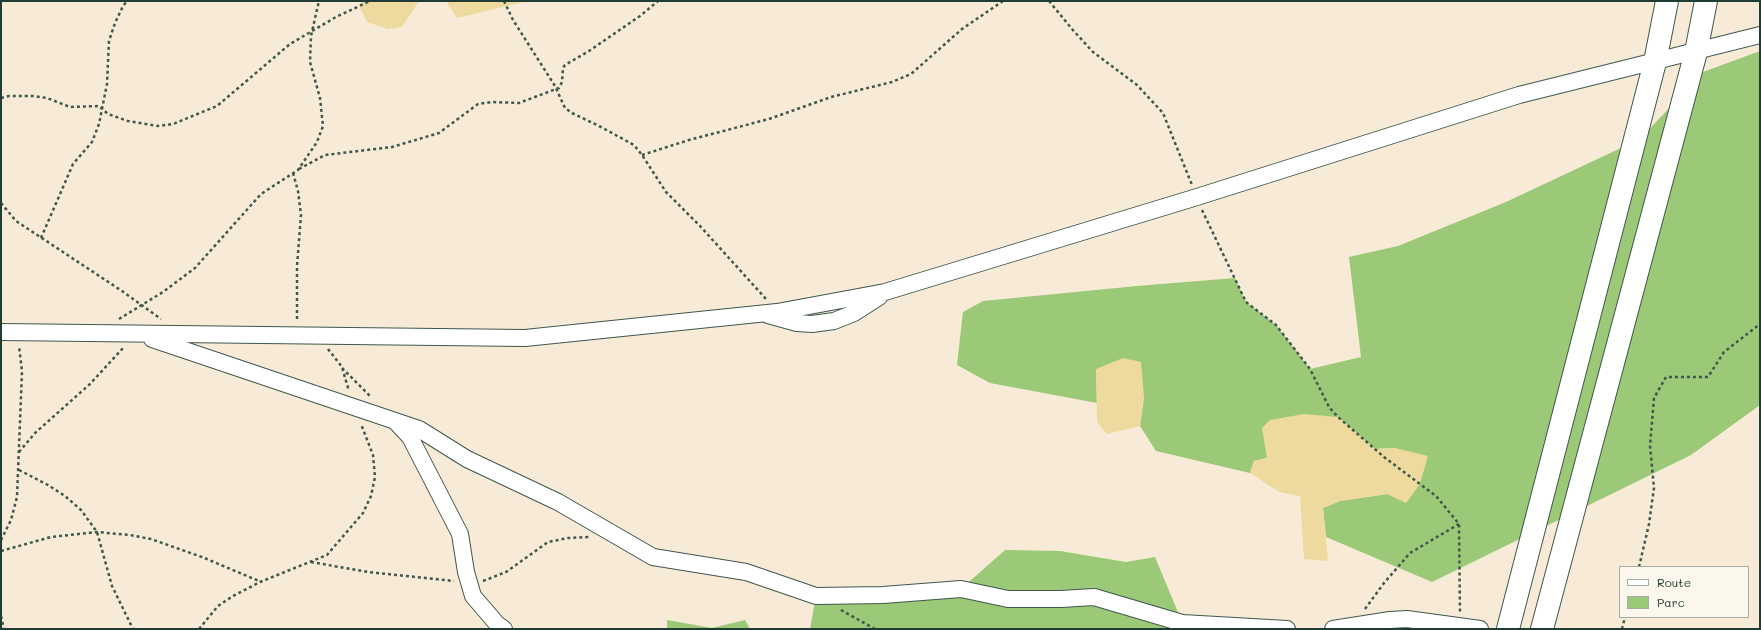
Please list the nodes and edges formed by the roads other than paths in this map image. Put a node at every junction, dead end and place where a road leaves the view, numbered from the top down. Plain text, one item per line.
1 (1667, 1) edge
2 (1706, 1) edge
3 (1760, 35) edge
4 (1696, 52) junction
5 (1655, 62) junction
6 (8, 332) edge
7 (136, 334) junction
8 (395, 422) junction
9 (504, 629) edge
10 (1287, 629) edge
11 (1333, 629) edge
12 (1480, 629) edge
13 (1508, 629) edge
14 (1542, 629) edge

1 - 5 highway
2 - 4 highway
3 - 4 street
4 - 5 street
4 - 14 highway
5 - 7 street
5 - 13 highway
6 - 7 street
7 - 8 street
8 - 9 street
8 - 10 street
11 - 12 street

